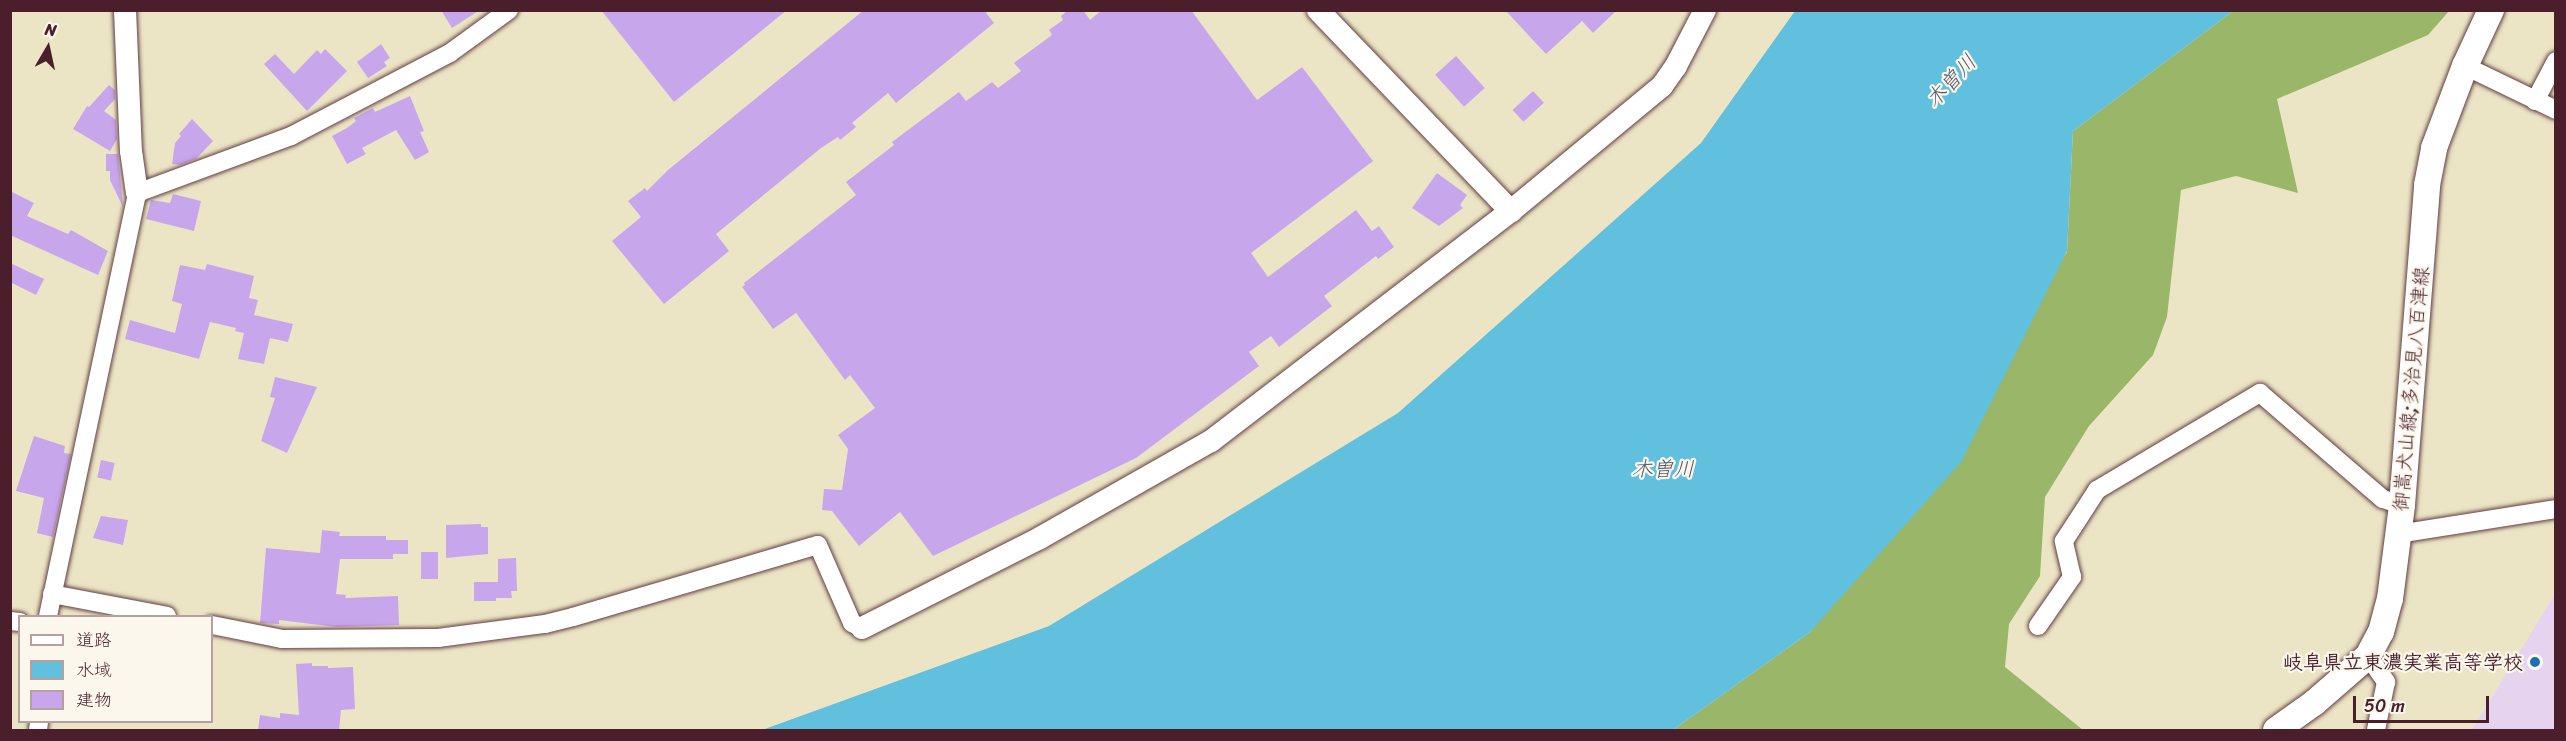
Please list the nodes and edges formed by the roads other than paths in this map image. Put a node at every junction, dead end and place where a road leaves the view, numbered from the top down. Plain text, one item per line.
1 (125, 10) edge
2 (509, 10) edge
3 (1318, 10) edge
4 (1705, 10) edge
5 (2491, 10) edge
6 (2556, 61) edge
7 (2465, 66) junction
8 (2535, 101) junction
9 (2556, 110) edge
10 (137, 193) junction
11 (1511, 211) junction
12 (2402, 505) junction
13 (2556, 510) edge
14 (2398, 534) junction
15 (52, 594) junction
16 (48, 615) edge
17 (162, 615) edge
18 (213, 625) edge
19 (2038, 626) dead end
20 (862, 628) joint
21 (2368, 656) junction
22 (2276, 730) edge
23 (2376, 730) edge

1 - 10 street
2 - 10 street
3 - 11 street
4 - 11 street
5 - 7 main road, 御嵩犬山線;多治見八百津線
6 - 8 street
7 - 8 street
7 - 12 main road, 御嵩犬山線;多治見八百津線
8 - 9 street
10 - 15 street
11 - 20 street
12 - 14 main road, 御嵩犬山線;多治見八百津線
12 - 19 street
13 - 14 street
14 - 21 main road, 御嵩犬山線;多治見八百津線
15 - 16 street
15 - 17 street
18 - 20 street
21 - 22 main road, 御嵩犬山線;多治見八百津線
21 - 23 street

